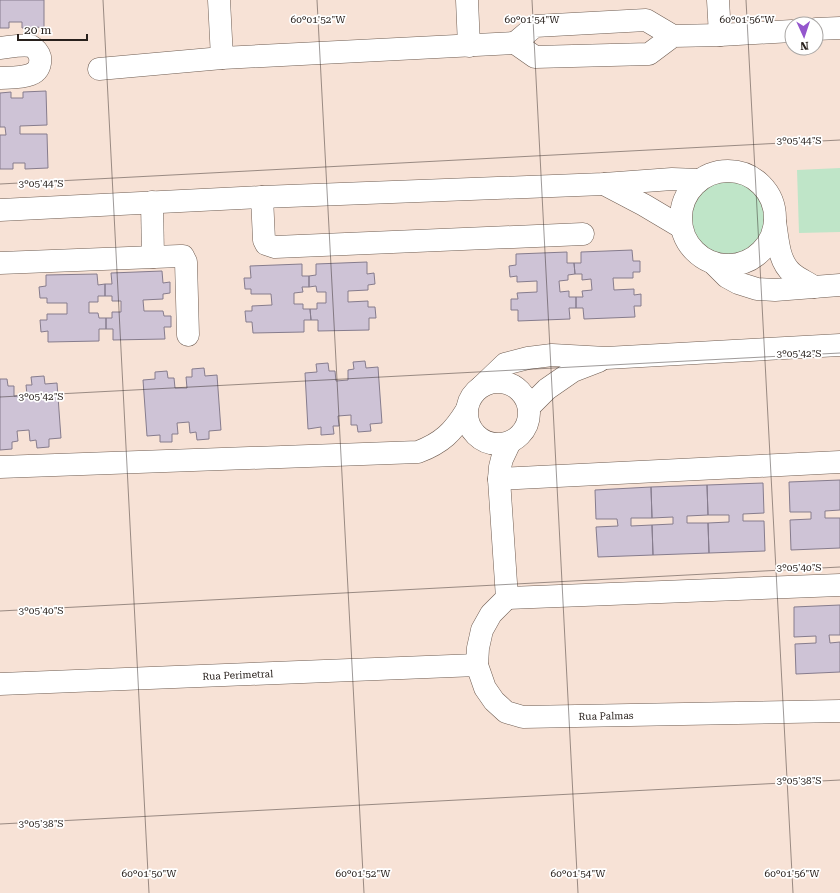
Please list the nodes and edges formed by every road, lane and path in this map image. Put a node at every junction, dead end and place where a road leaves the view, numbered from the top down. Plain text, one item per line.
1 (219, 0) edge
2 (466, 0) edge
3 (718, 0) edge
4 (840, 28) edge
5 (824, 29) edge
6 (784, 31) edge
7 (720, 35) junction
8 (673, 36) junction
9 (515, 43) junction
10 (469, 46) junction
11 (0, 48) edge
12 (222, 58) junction
13 (99, 69) dead end
14 (0, 78) edge
15 (699, 180) junction
16 (604, 184) junction
17 (262, 197) junction
18 (152, 202) junction
19 (0, 210) edge
20 (775, 222) junction
21 (681, 227) junction
22 (583, 234) dead end
23 (153, 256) junction
24 (0, 263) edge
25 (713, 263) junction
26 (840, 286) edge
27 (814, 287) junction
28 (188, 335) dead end
29 (840, 345) edge
30 (606, 358) junction
31 (482, 386) junction
32 (529, 407) junction
33 (466, 411) junction
34 (510, 442) junction
35 (840, 462) edge
36 (0, 467) edge
37 (499, 479) junction
38 (840, 585) edge
39 (507, 598) junction
40 (477, 666) junction
41 (0, 684) edge
42 (840, 712) edge

1 - 12 street
2 - 10 street
3 - 7 street
4 - 5 street
6 - 7 street
7 - 8 street
8 - 9 street
8 - 9 street
9 - 10 street
10 - 12 street
11 - 14 street
12 - 13 street
15 - 16 street
15 - 20 street
15 - 21 street
16 - 17 street
16 - 21 street
17 - 18 street
17 - 22 street
18 - 19 street
18 - 23 street
20 - 25 street
20 - 27 street
21 - 25 street
23 - 24 street
23 - 28 street
25 - 27 street
26 - 27 street
29 - 30 street
30 - 31 street
30 - 32 street
31 - 32 street
31 - 33 street
32 - 34 street
33 - 34 street
33 - 36 street
34 - 37 street
35 - 37 street
37 - 39 street
38 - 39 street
39 - 40 street, Rua Palmas
40 - 41 street, Rua Perimetral
40 - 42 street, Rua Palmas

